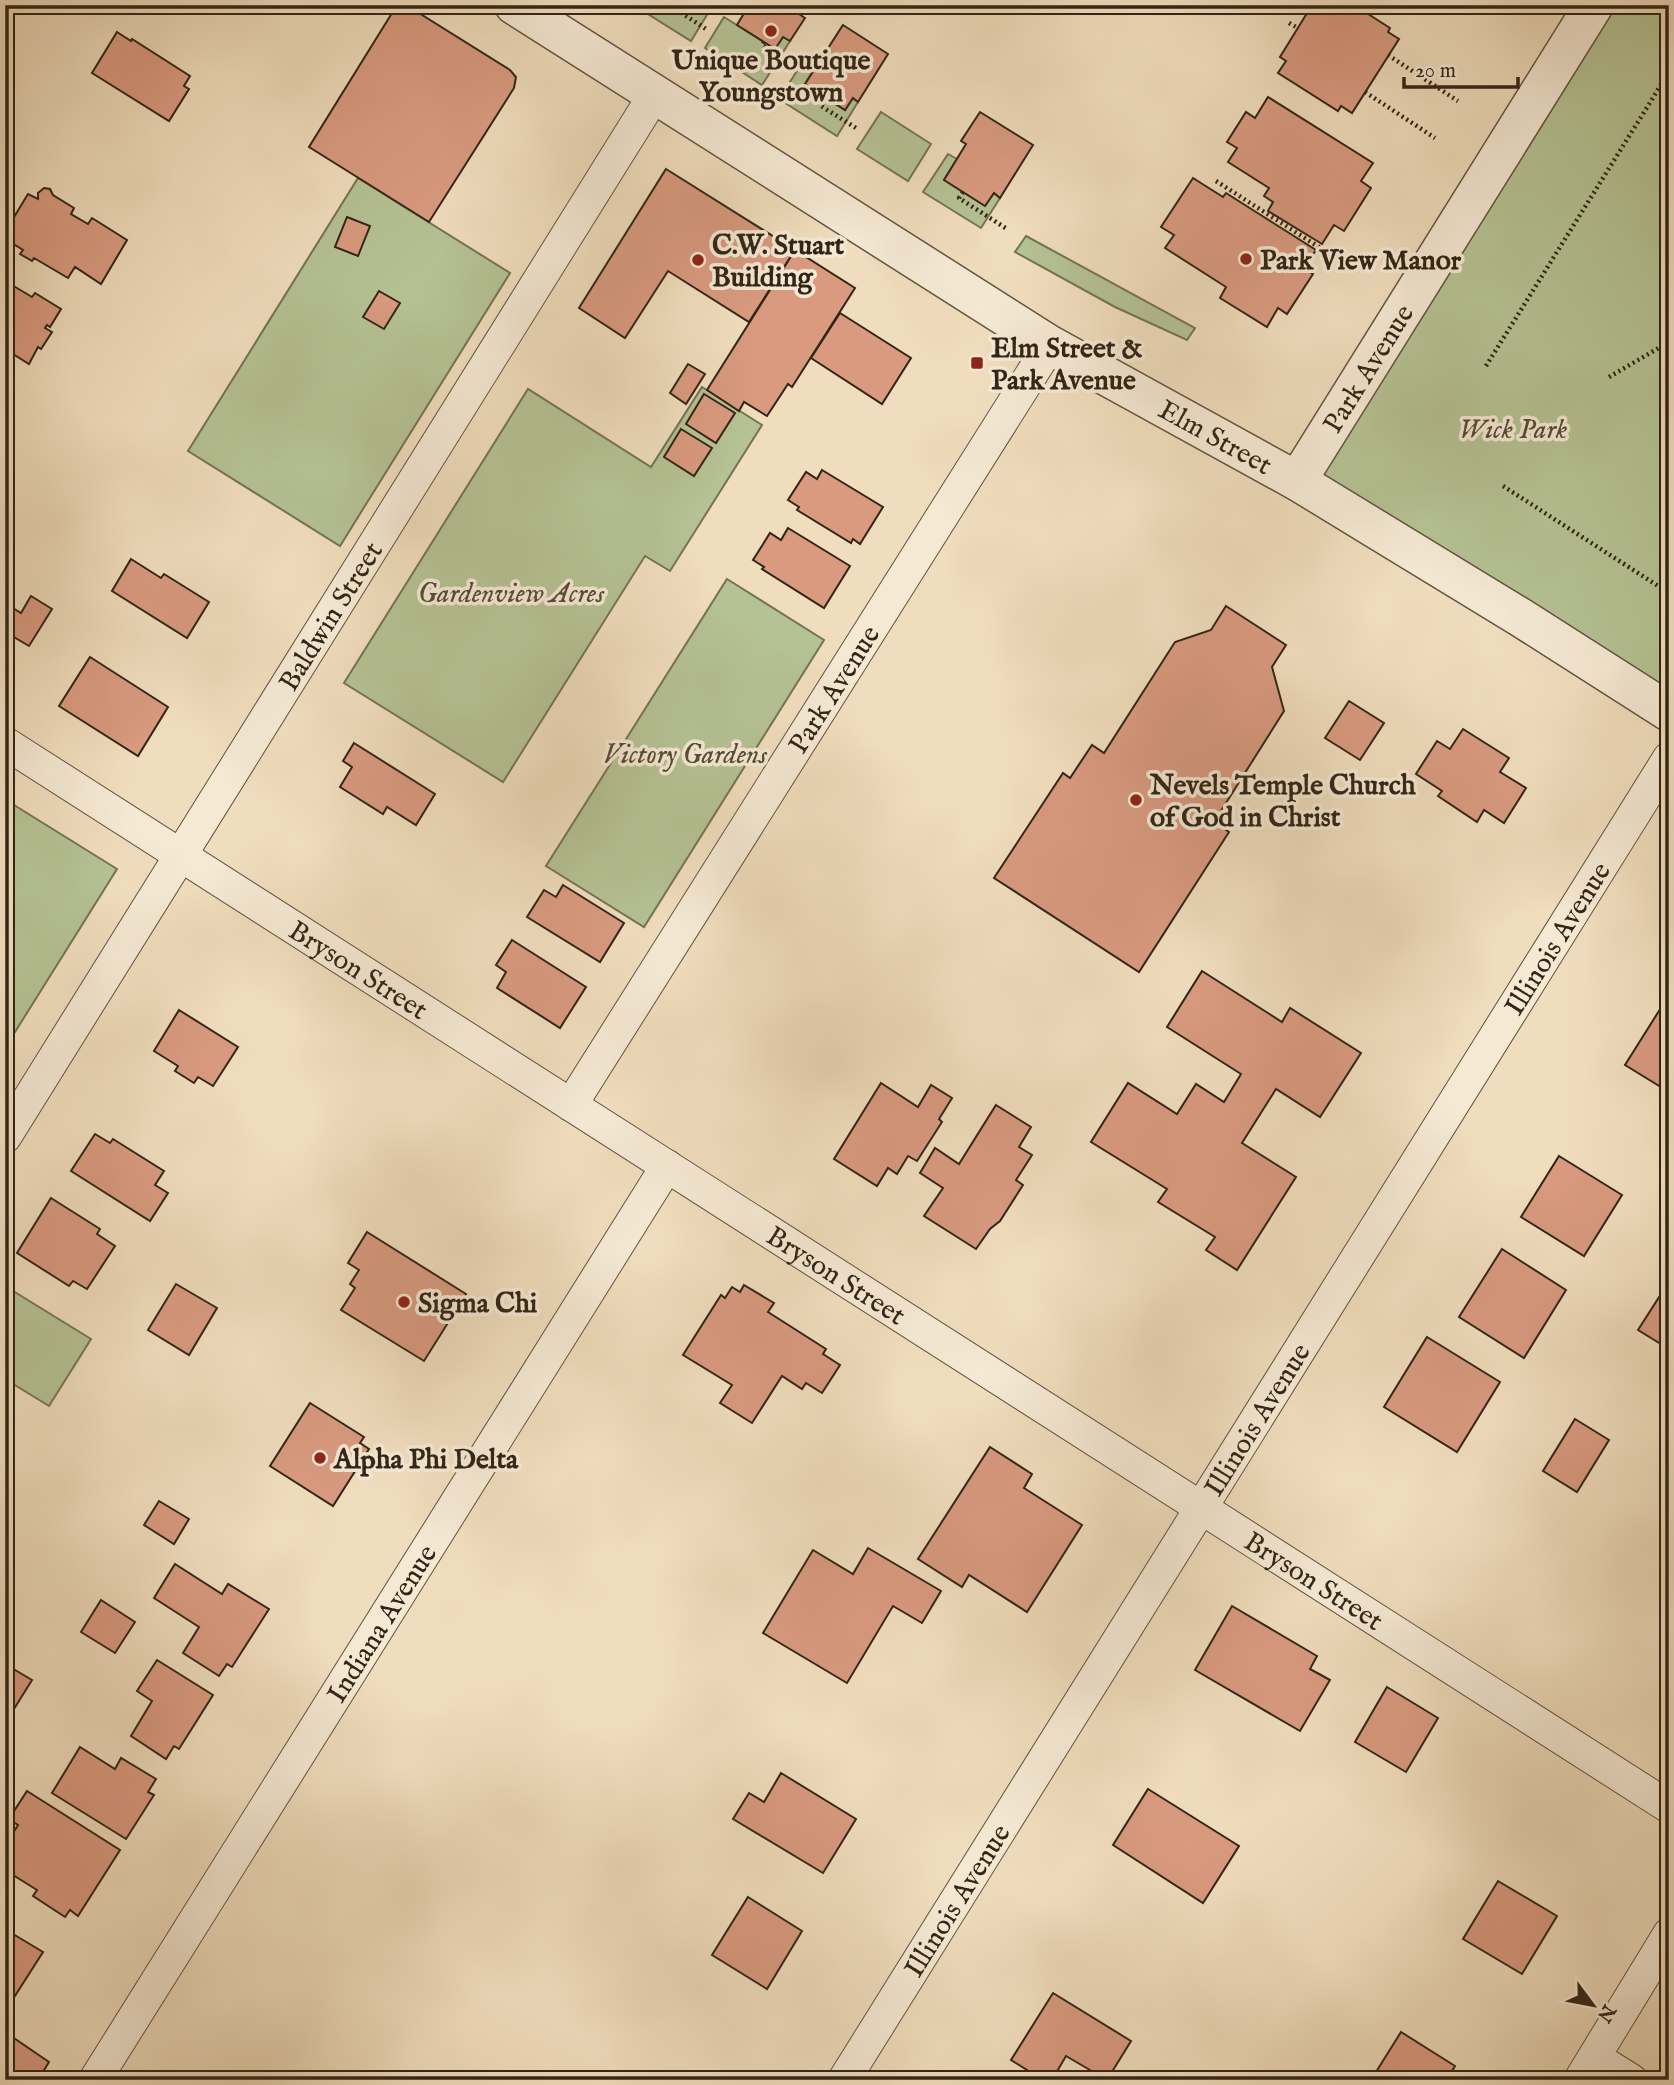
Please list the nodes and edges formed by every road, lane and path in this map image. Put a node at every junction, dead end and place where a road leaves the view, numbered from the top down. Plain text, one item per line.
1 (514, 5) edge
2 (681, 5) edge
3 (1594, 5) edge
4 (1289, 23) dead end
5 (1298, 28) dead end
6 (706, 29) dead end
7 (764, 42) dead end
8 (1388, 55) dead end
9 (794, 65) dead end
10 (1669, 72) edge
11 (1365, 92) dead end
12 (655, 94) junction
13 (826, 97) dead end
14 (1458, 101) dead end
15 (856, 128) dead end
16 (1435, 138) dead end
17 (1216, 181) dead end
18 (963, 192) dead end
19 (1006, 229) dead end
20 (1353, 269) dead end
21 (1669, 342) edge
22 (1051, 345) junction
23 (1486, 366) dead end
24 (1609, 377) dead end
25 (1297, 481) junction
26 (1503, 486) dead end
27 (1669, 593) edge
28 (1669, 712) edge
29 (5, 743) edge
30 (1669, 758) edge
31 (181, 855) junction
32 (571, 1105) junction
33 (5, 1137) edge
34 (667, 1167) junction
35 (1202, 1508) junction
36 (1669, 1807) edge
37 (1669, 1934) edge
38 (1587, 2068) edge
39 (95, 2080) edge
40 (844, 2080) edge
41 (1630, 2080) edge

1 - 12 street, Elm Street
2 - 6 path
3 - 25 street, Park Avenue
4 - 5 path
7 - 9 path
8 - 14 path
10 - 23 path
11 - 16 path
12 - 22 street, Elm Street
12 - 31 street, Baldwin Street
13 - 15 path
17 - 20 path
18 - 19 path
21 - 24 path
22 - 25 street, Elm Street
22 - 32 street, Park Avenue
25 - 28 street, Elm Street
26 - 27 path
29 - 31 street, Bryson Street
30 - 35 street, Illinois Avenue
31 - 32 street, Bryson Street
31 - 33 street, Baldwin Street
32 - 34 street, Bryson Street
34 - 35 street, Bryson Street
34 - 39 street, Indiana Avenue
35 - 36 street, Bryson Street
35 - 40 street, Illinois Avenue
37 - 38 street
38 - 41 street

